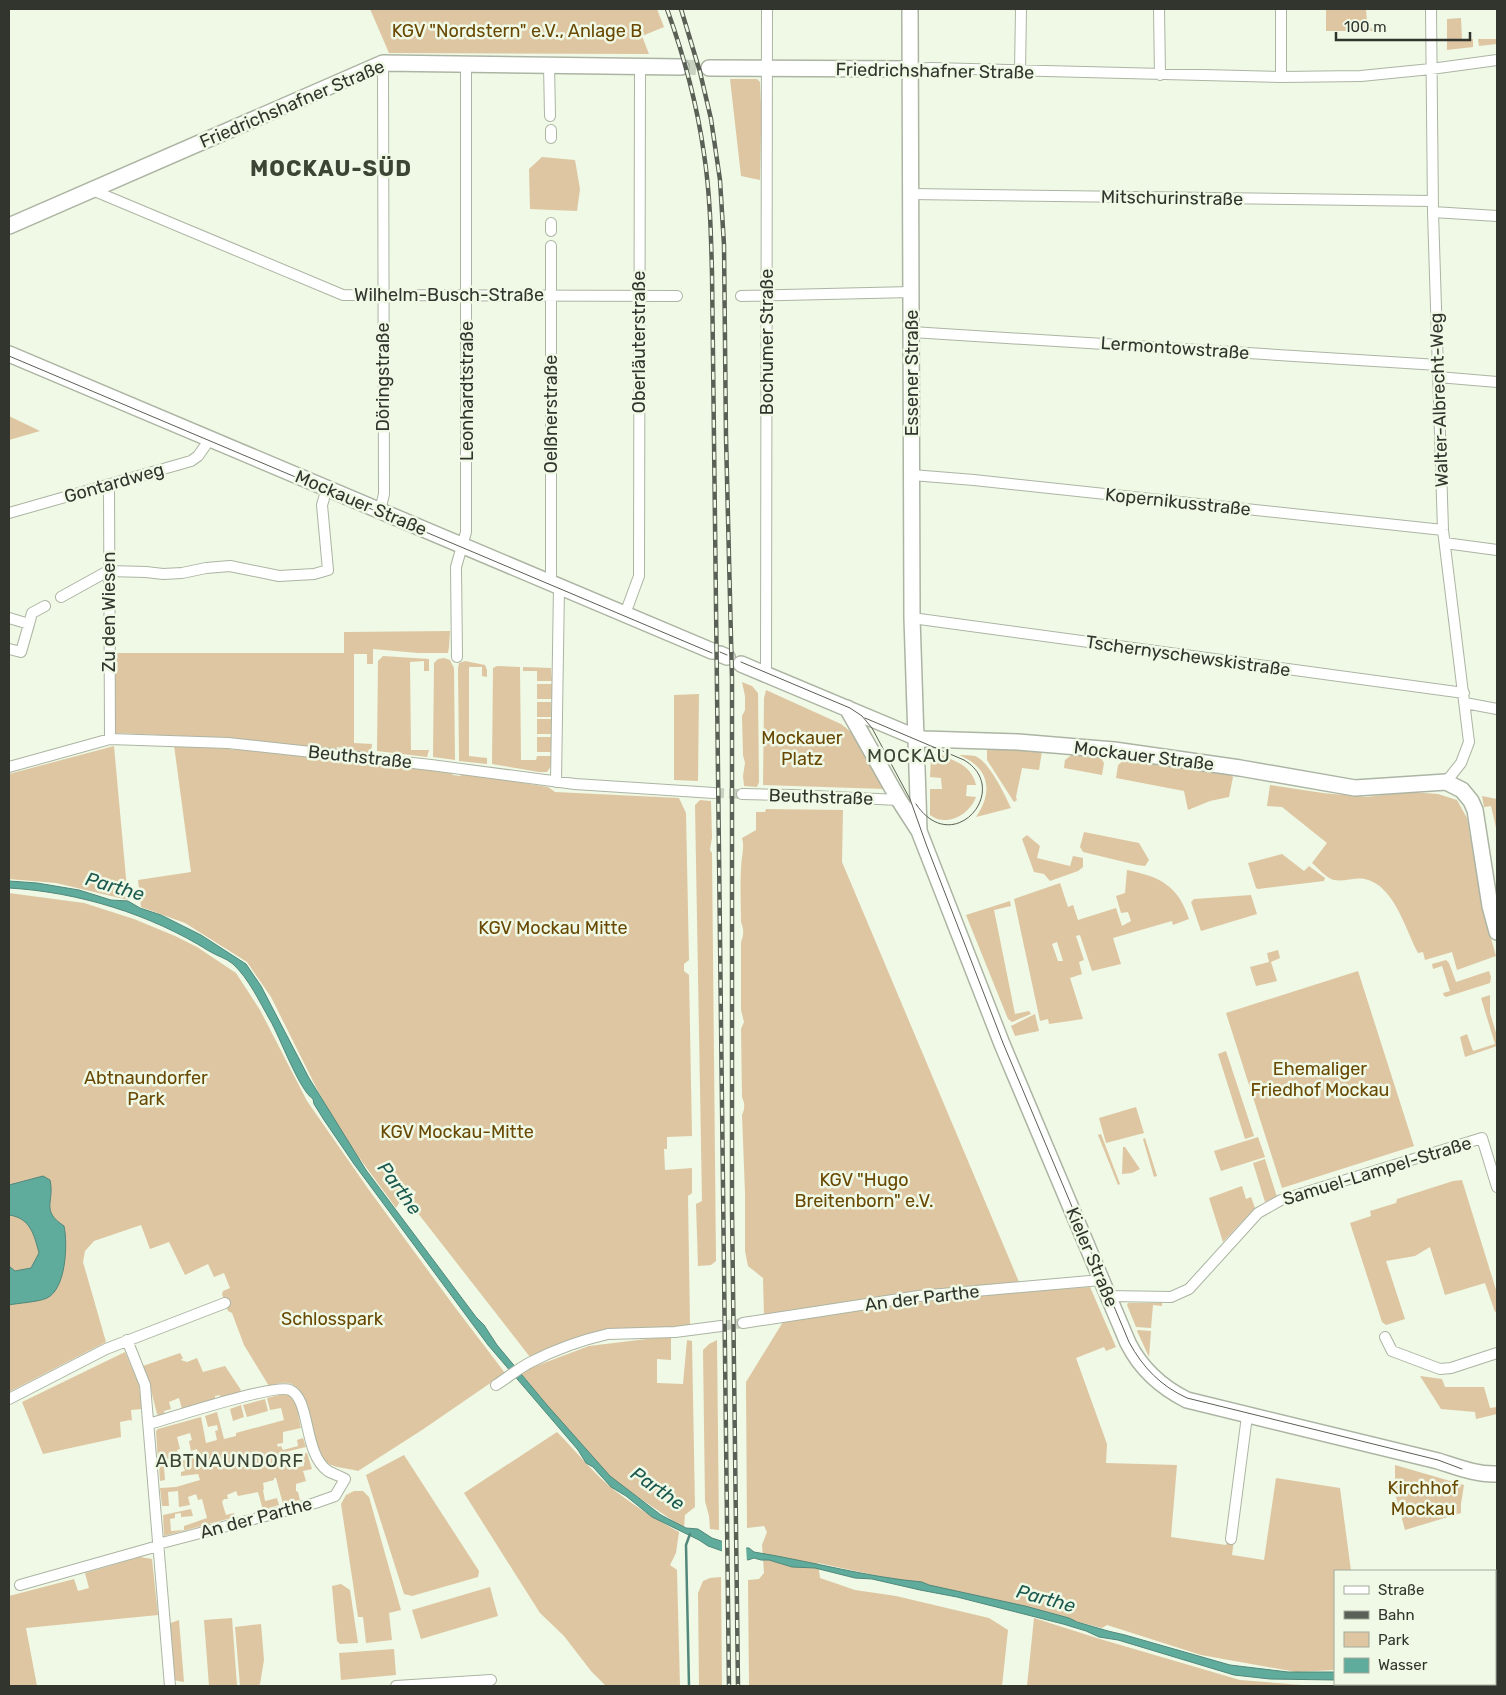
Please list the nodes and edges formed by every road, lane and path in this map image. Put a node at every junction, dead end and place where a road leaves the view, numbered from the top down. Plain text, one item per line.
1 (767, 9) edge
2 (910, 9) edge
3 (1021, 9) edge
4 (1159, 9) edge
5 (1281, 9) edge
6 (1431, 9) edge
7 (1497, 60) edge
8 (383, 62) junction
9 (466, 64) junction
10 (549, 65) junction
11 (640, 67) junction
12 (681, 67) tunnel mouth
13 (709, 68) tunnel mouth
14 (768, 68) junction
15 (910, 69) junction
16 (1431, 70) junction
17 (1020, 71) junction
18 (1160, 75) junction
19 (1281, 77) junction
20 (550, 116) dead end
21 (92, 190) junction
22 (910, 194) junction
23 (1433, 201) junction
24 (1433, 212) junction
25 (1497, 216) edge
26 (9, 226) edge
27 (551, 246) dead end
28 (912, 292) junction
29 (382, 295) junction
30 (467, 296) junction
31 (552, 296) junction
32 (639, 296) junction
33 (677, 296) dead end
34 (741, 296) dead end
35 (767, 296) junction
36 (912, 332) junction
37 (9, 354) edge
38 (1438, 365) junction
39 (1438, 377) junction
40 (1497, 382) edge
41 (210, 439) junction
42 (912, 475) junction
43 (109, 484) junction
44 (327, 488) junction
45 (380, 511) junction
46 (9, 513) edge
47 (1443, 530) junction
48 (1445, 542) junction
49 (462, 546) junction
50 (1497, 550) edge
51 (108, 572) junction
52 (555, 585) junction
53 (61, 597) dead end
54 (45, 606) dead end
55 (625, 614) junction
56 (9, 618) edge
57 (912, 618) junction
58 (29, 624) junction
59 (9, 649) edge
60 (720, 654) dead end
61 (457, 656) dead end
62 (741, 664) dead end
63 (766, 675) junction
64 (1464, 698) junction
65 (1497, 709) edge
66 (849, 711) junction
67 (915, 737) junction
68 (110, 740) junction
69 (9, 767) edge
70 (556, 782) junction
71 (1446, 782) junction
72 (714, 793) tunnel mouth
73 (742, 794) tunnel mouth
74 (899, 800) junction
75 (919, 831) junction
76 (1497, 932) edge
77 (1497, 1187) edge
78 (1101, 1280) junction
79 (1108, 1296) junction
80 (225, 1302) dead end
81 (743, 1323) tunnel mouth
82 (720, 1326) tunnel mouth
83 (1385, 1338) dead end
84 (127, 1340) junction
85 (1497, 1353) edge
86 (496, 1385) dead end
87 (9, 1399) edge
88 (1247, 1416) junction
89 (149, 1424) junction
90 (1497, 1474) edge
91 (1231, 1539) dead end
92 (158, 1545) junction
93 (20, 1584) dead end
94 (492, 1680) dead end
95 (170, 1686) edge
96 (396, 1686) edge

1 - 14 street, Bochumer Straße
2 - 15 main road, Essener Straße
3 - 17 street
4 - 18 street
5 - 19 street
6 - 16 street, Walter-Albrecht-Weg
7 - 16 street, Friedrichshafner Straße
8 - 9 main road, Friedrichshafner Straße
8 - 21 main road, Friedrichshafner Straße
8 - 29 street, Döringstraße
9 - 10 main road, Friedrichshafner Straße
9 - 30 street, Leonhardtstraße
10 - 11 main road, Friedrichshafner Straße
10 - 20 street
11 - 12 main road, Friedrichshafner Straße
11 - 32 street, Oberläuterstraße
13 - 14 main road, Friedrichshafner Straße
14 - 15 main road, Friedrichshafner Straße
14 - 35 street, Bochumer Straße
15 - 17 street, Friedrichshafner Straße
15 - 22 main road, Essener Straße
16 - 19 street, Friedrichshafner Straße
16 - 23 street, Walter-Albrecht-Weg
17 - 18 street, Friedrichshafner Straße
18 - 19 street, Friedrichshafner Straße
21 - 26 main road, Friedrichshafner Straße
21 - 29 street, Wilhelm-Busch-Straße
22 - 23 street, Mitschurinstraße
22 - 28 main road, Essener Straße
23 - 24 street, Walter-Albrecht-Weg
24 - 25 street
24 - 38 street, Walter-Albrecht-Weg
27 - 31 street, Oelßnerstraße
28 - 35 street
28 - 36 main road, Essener Straße
29 - 30 street, Wilhelm-Busch-Straße
29 - 45 street, Döringstraße
30 - 31 street, Wilhelm-Busch-Straße
30 - 49 street, Leonhardtstraße
31 - 32 street, Wilhelm-Busch-Straße
31 - 52 street, Oelßnerstraße
32 - 33 street, Wilhelm-Busch-Straße
32 - 55 street, Oberläuterstraße
34 - 35 street
35 - 63 street, Bochumer Straße
36 - 38 street, Lermontowstraße
36 - 42 main road, Essener Straße
37 - 41 main road, Mockauer Straße
38 - 39 street, Walter-Albrecht-Weg
39 - 40 street
39 - 47 street, Walter-Albrecht-Weg
41 - 43 street, Gontardweg
41 - 44 main road, Mockauer Straße
42 - 47 street, Kopernikusstraße
42 - 57 main road, Essener Straße
43 - 46 street, Gontardweg
43 - 51 street, Zu den Wiesen
44 - 45 main road, Mockauer Straße
44 - 51 street
45 - 49 main road, Mockauer Straße
47 - 48 street, Walter-Albrecht-Weg
48 - 50 street
48 - 64 street, Walter-Albrecht-Weg
49 - 52 main road, Mockauer Straße
49 - 61 street, Leonhardtstraße
51 - 53 street
51 - 68 street, Zu den Wiesen
52 - 55 main road, Mockauer Straße
52 - 70 street, Oelßnerstraße
54 - 58 street
55 - 60 main road, Mockauer Straße
56 - 58 street
57 - 64 street, Tschernyschewskistraße
57 - 67 main road, Essener Straße
58 - 59 street
62 - 63 main road, Mockauer Straße
63 - 66 main road, Mockauer Straße
64 - 65 street, Tschernyschewskistraße
64 - 71 street, Walter-Albrecht-Weg
66 - 67 main road, Mockauer Straße
66 - 74 main road, Kieler Straße
67 - 71 main road, Mockauer Straße
67 - 75 main road, Kieler Straße
68 - 69 street, Beuthstraße
68 - 70 street, Beuthstraße
70 - 72 street, Beuthstraße
71 - 76 main road
73 - 74 street, Beuthstraße
74 - 75 main road, Kieler Straße
75 - 78 main road, Kieler Straße
77 - 79 street, Samuel-Lampel-Straße
78 - 79 main road, Kieler Straße
78 - 81 street, An der Parthe
79 - 88 main road, Kieler Straße
80 - 84 street
82 - 86 street
83 - 85 street
84 - 87 street
84 - 89 street
88 - 90 main road, Kieler Straße
88 - 91 street
89 - 92 street
89 - 92 street, An der Parthe
92 - 93 street, An der Parthe
92 - 95 street
94 - 96 street

